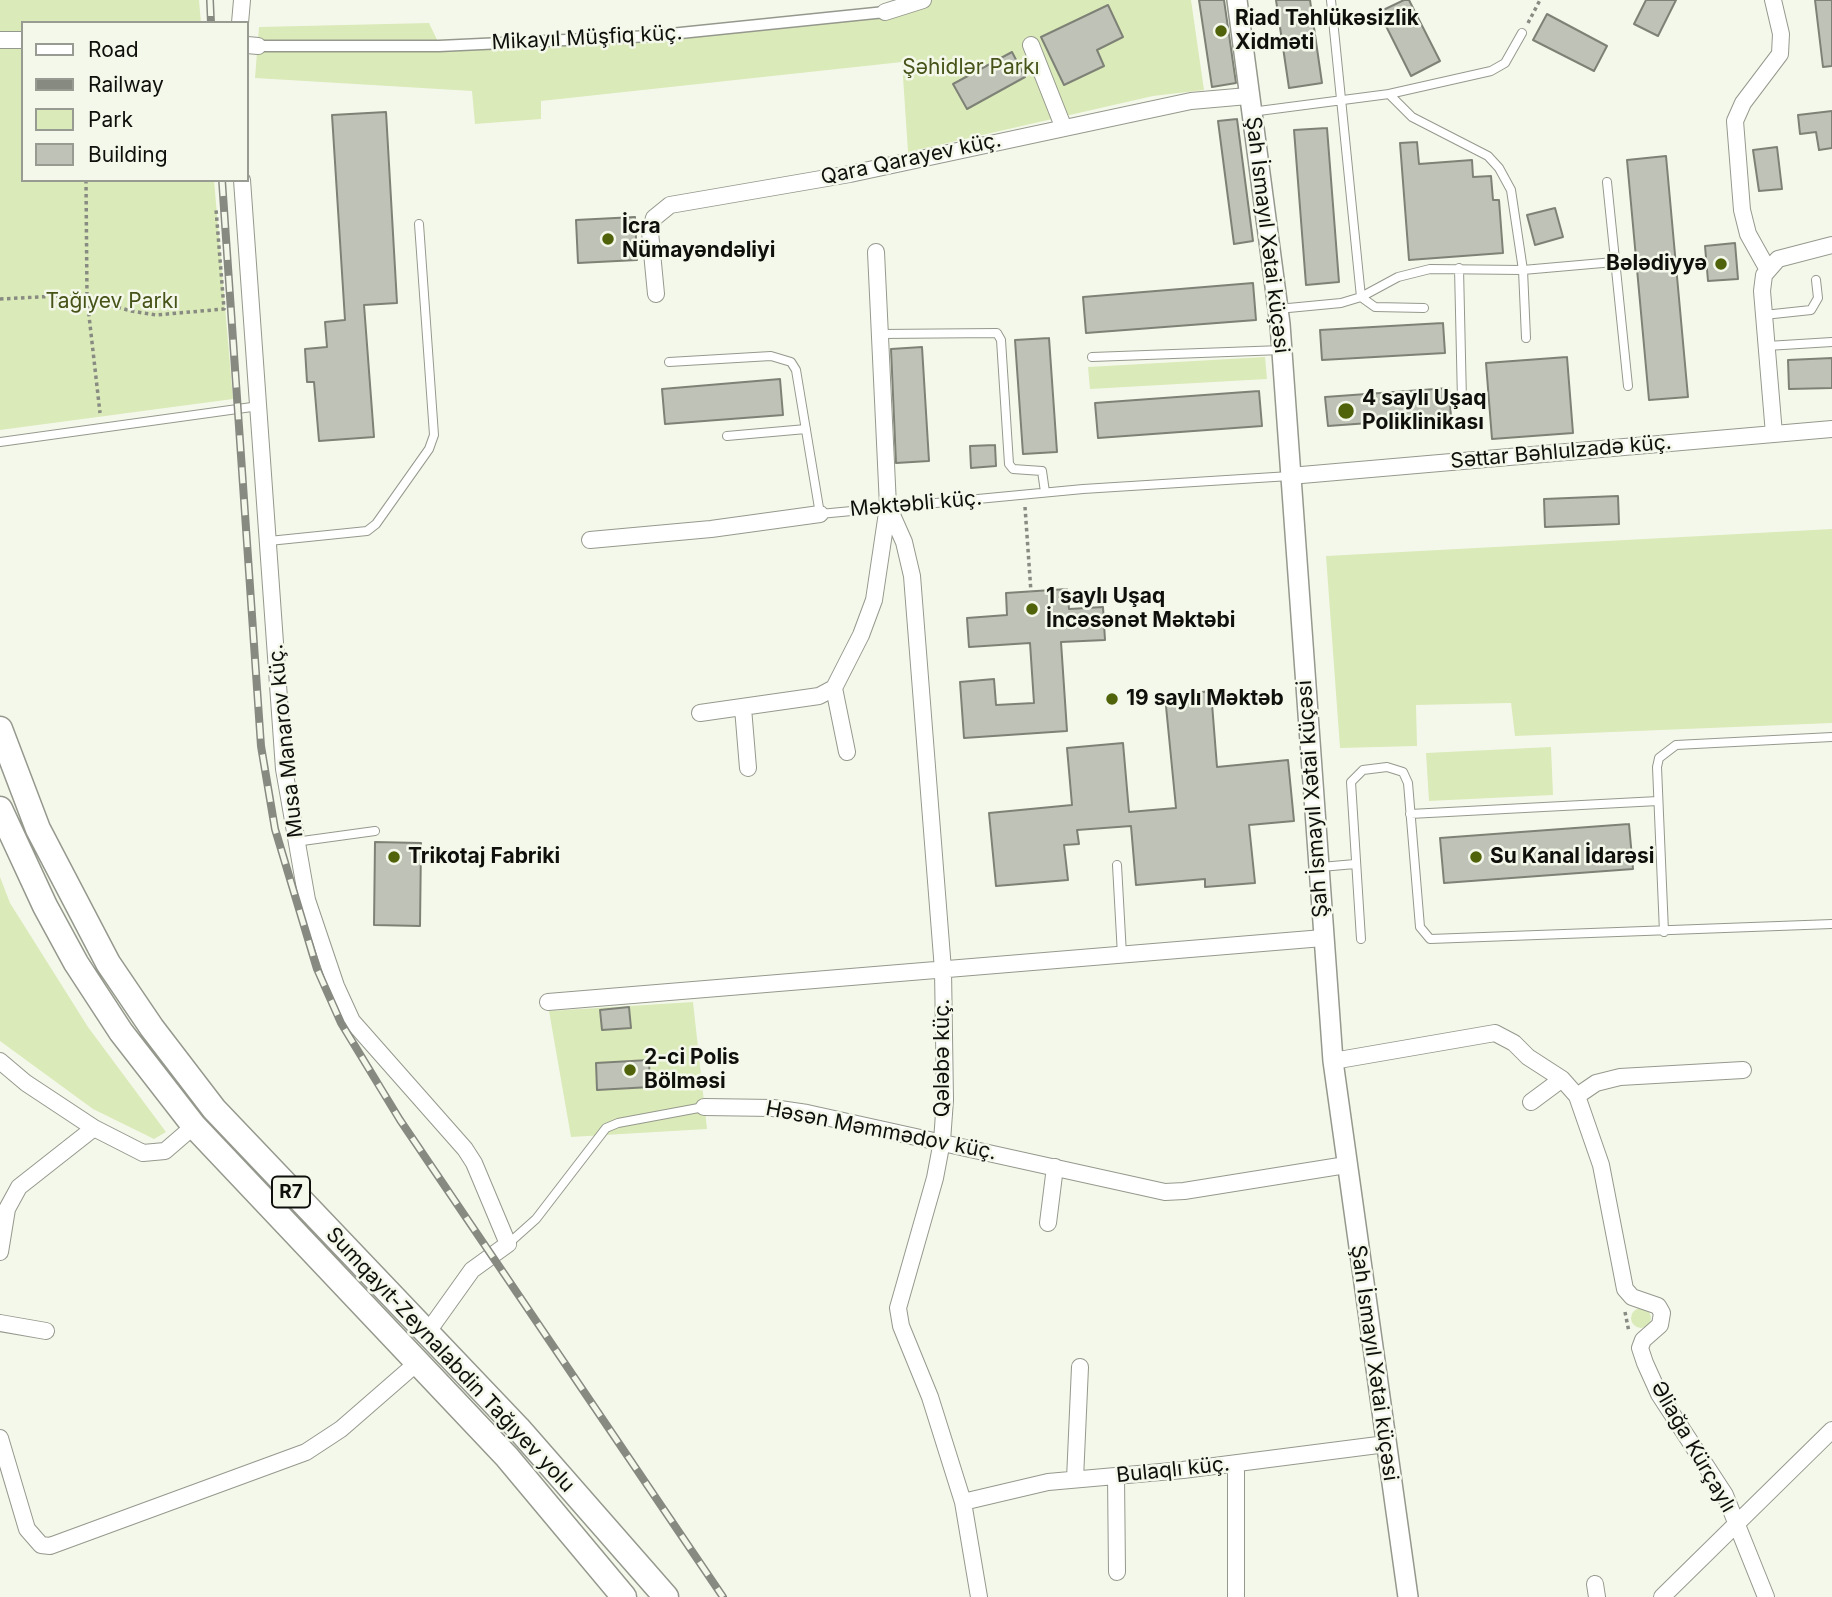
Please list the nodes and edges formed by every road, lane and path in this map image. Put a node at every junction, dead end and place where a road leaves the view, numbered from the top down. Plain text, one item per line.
1 (242, 0) edge
2 (923, 0) edge
3 (1237, 0) edge
4 (1331, 0) edge
5 (1539, 0) edge
6 (1773, 0) edge
7 (884, 12) joint
8 (240, 21) edge
9 (1522, 33) joint
10 (0, 40) edge
11 (21, 40) edge
12 (252, 45) edge
13 (1031, 45) dead end
14 (1389, 94) junction
15 (1344, 102) junction
16 (1250, 104) junction
17 (1063, 126) junction
18 (86, 182) edge
19 (242, 182) edge
20 (1607, 182) dead end
21 (216, 209) dead end
22 (419, 225) dead end
23 (1832, 245) edge
24 (876, 252) dead end
25 (1614, 262) junction
26 (1459, 268) junction
27 (1768, 268) junction
28 (1522, 270) junction
29 (1816, 280) dead end
30 (656, 294) dead end
31 (1361, 297) junction
32 (87, 298) junction
33 (0, 299) edge
34 (1424, 308) dead end
35 (1278, 309) junction
36 (1764, 315) junction
37 (880, 334) junction
38 (1526, 338) dead end
39 (1832, 342) edge
40 (1767, 346) junction
41 (1282, 350) junction
42 (1092, 358) dead end
43 (669, 362) dead end
44 (1628, 386) dead end
45 (1462, 401) dead end
46 (259, 406) junction
47 (100, 413) dead end
48 (806, 429) junction
49 (1832, 429) edge
50 (1774, 434) junction
51 (727, 436) dead end
52 (0, 442) edge
53 (1290, 476) junction
54 (1045, 492) junction
55 (1024, 494) junction
56 (888, 506) junction
57 (820, 514) junction
58 (590, 540) dead end
59 (269, 541) junction
60 (1031, 592) dead end
61 (834, 688) junction
62 (743, 708) junction
63 (700, 713) dead end
64 (0, 729) edge
65 (1832, 737) edge
66 (847, 752) dead end
67 (748, 768) dead end
68 (1658, 801) junction
69 (0, 808) edge
70 (1410, 814) junction
71 (375, 831) dead end
72 (295, 842) junction
73 (1355, 864) junction
74 (1116, 865) dead end
75 (1318, 867) junction
76 (1832, 924) edge
77 (1664, 932) junction
78 (1323, 939) junction
79 (1361, 939) dead end
80 (1122, 955) junction
81 (943, 970) junction
82 (548, 1002) dead end
83 (0, 1061) edge
84 (1333, 1061) junction
85 (1743, 1070) dead end
86 (1562, 1079) junction
87 (1577, 1096) junction
88 (1531, 1102) dead end
89 (704, 1107) joint
90 (194, 1126) junction
91 (94, 1128) junction
92 (942, 1141) junction
93 (1346, 1165) junction
94 (1055, 1167) junction
95 (4, 1209) edge
96 (1048, 1223) dead end
97 (509, 1244) junction
98 (0, 1252) edge
99 (1625, 1289) junction
100 (0, 1323) edge
101 (46, 1331) dead end
102 (427, 1333) junction
103 (1640, 1348) junction
104 (418, 1362) junction
105 (1080, 1367) dead end
106 (1832, 1430) edge
107 (0, 1438) edge
108 (1386, 1444) junction
109 (1236, 1464) junction
110 (1116, 1476) junction
111 (1075, 1479) junction
112 (962, 1502) junction
113 (1737, 1524) junction
114 (1117, 1572) dead end
115 (624, 1597) edge
116 (666, 1597) edge
117 (979, 1597) edge
118 (1236, 1597) edge
119 (1408, 1597) edge
120 (1662, 1597) edge
121 (1766, 1597) edge

1 - 8 street
2 - 7 street, Mikayıl Müşfiq küç.
3 - 16 street, Şah İsmayıl Xətai küçəsi
4 - 15 lane
5 - 9 path
6 - 27 street
7 - 12 street, Mikayıl Müşfiq küç.
9 - 14 lane
10 - 11 street
13 - 17 street
14 - 15 lane
14 - 28 lane
15 - 16 lane
15 - 31 lane
16 - 17 street, Qara Qarayev küç.
16 - 35 street, Şah İsmayıl Xətai küçəsi
17 - 30 street, Qara Qarayev küç.
18 - 32 path
19 - 46 street, Musa Manarov küç.
20 - 25 lane
21 - 32 path
22 - 59 lane
23 - 27 street
24 - 37 street
25 - 28 lane
25 - 44 lane
26 - 28 lane
26 - 31 lane
26 - 45 lane
27 - 36 street
28 - 38 lane
29 - 36 lane
31 - 34 lane
31 - 35 lane
32 - 33 path
32 - 47 path
35 - 41 street, Şah İsmayıl Xətai küçəsi
36 - 40 street
37 - 54 lane
37 - 56 street
39 - 40 lane
40 - 50 street
41 - 42 lane
41 - 53 street, Şah İsmayıl Xətai küçəsi
43 - 48 lane, Məktəbli küç.
46 - 52 lane
46 - 59 street, Musa Manarov küç.
48 - 51 lane
48 - 57 lane, Məktəbli küç.
49 - 50 street, Səttar Bəhlulzadə küç.
50 - 53 street, Səttar Bəhlulzadə küç.
53 - 54 lane, Məktəbli küç.
53 - 75 street, Şah İsmayıl Xətai küçəsi
54 - 55 lane, Məktəbli küç.
55 - 56 lane, Məktəbli küç.
55 - 60 path
56 - 57 lane, Məktəbli küç.
56 - 61 street
56 - 81 street, Qələbə küç.
57 - 58 street
59 - 72 street, Musa Manarov küç.
61 - 62 street
61 - 66 street
62 - 63 street
62 - 67 street
64 - 102 main road, Sumqayıt-Zeynalabdin Tağıyev yolu / R7
65 - 68 lane
68 - 70 lane
68 - 77 lane
69 - 90 main road, Sumqayıt-Zeynalabdin Tağıyev yolu / R7
70 - 73 lane
70 - 77 lane
71 - 72 lane
72 - 97 street, Musa Manarov küç.
73 - 75 lane
73 - 79 lane
74 - 80 lane
75 - 78 street, Şah İsmayıl Xətai küçəsi
76 - 77 lane
78 - 80 street
78 - 84 street, Şah İsmayıl Xətai küçəsi
80 - 81 street
81 - 82 street
81 - 92 street, Qələbə küç.
83 - 91 street
84 - 86 street
84 - 93 street, Şah İsmayıl Xətai küçəsi
85 - 87 street
86 - 87 street
86 - 88 street
87 - 99 street
89 - 92 street, Həsən Məmmədov küç.
89 - 97 lane
90 - 91 street
90 - 104 main road, Sumqayıt-Zeynalabdin Tağıyev yolu / R7
91 - 95 street
92 - 94 street, Həsən Məmmədov küç.
92 - 112 street, Qələbə küç.
93 - 94 street, Həsən Məmmədov küç.
93 - 108 street, Şah İsmayıl Xətai küçəsi
94 - 96 street
95 - 98 street
97 - 102 street
99 - 103 path
99 - 103 street
100 - 101 street
102 - 116 main road, Sumqayıt-Zeynalabdin Tağıyev yolu / R7
103 - 113 street, Əliağa Kürçaylı
104 - 107 street
104 - 115 main road, Sumqayıt-Zeynalabdin Tağıyev yolu / R7
105 - 111 street
106 - 113 street
108 - 109 street, Bulaqlı küç.
108 - 119 street, Şah İsmayıl Xətai küçəsi
109 - 110 street, Bulaqlı küç.
109 - 118 street
110 - 111 street, Bulaqlı küç.
110 - 114 street
111 - 112 street, Bulaqlı küç.
112 - 117 street, Qələbə küç.
113 - 120 street
113 - 121 street, Əliağa Kürçaylı

